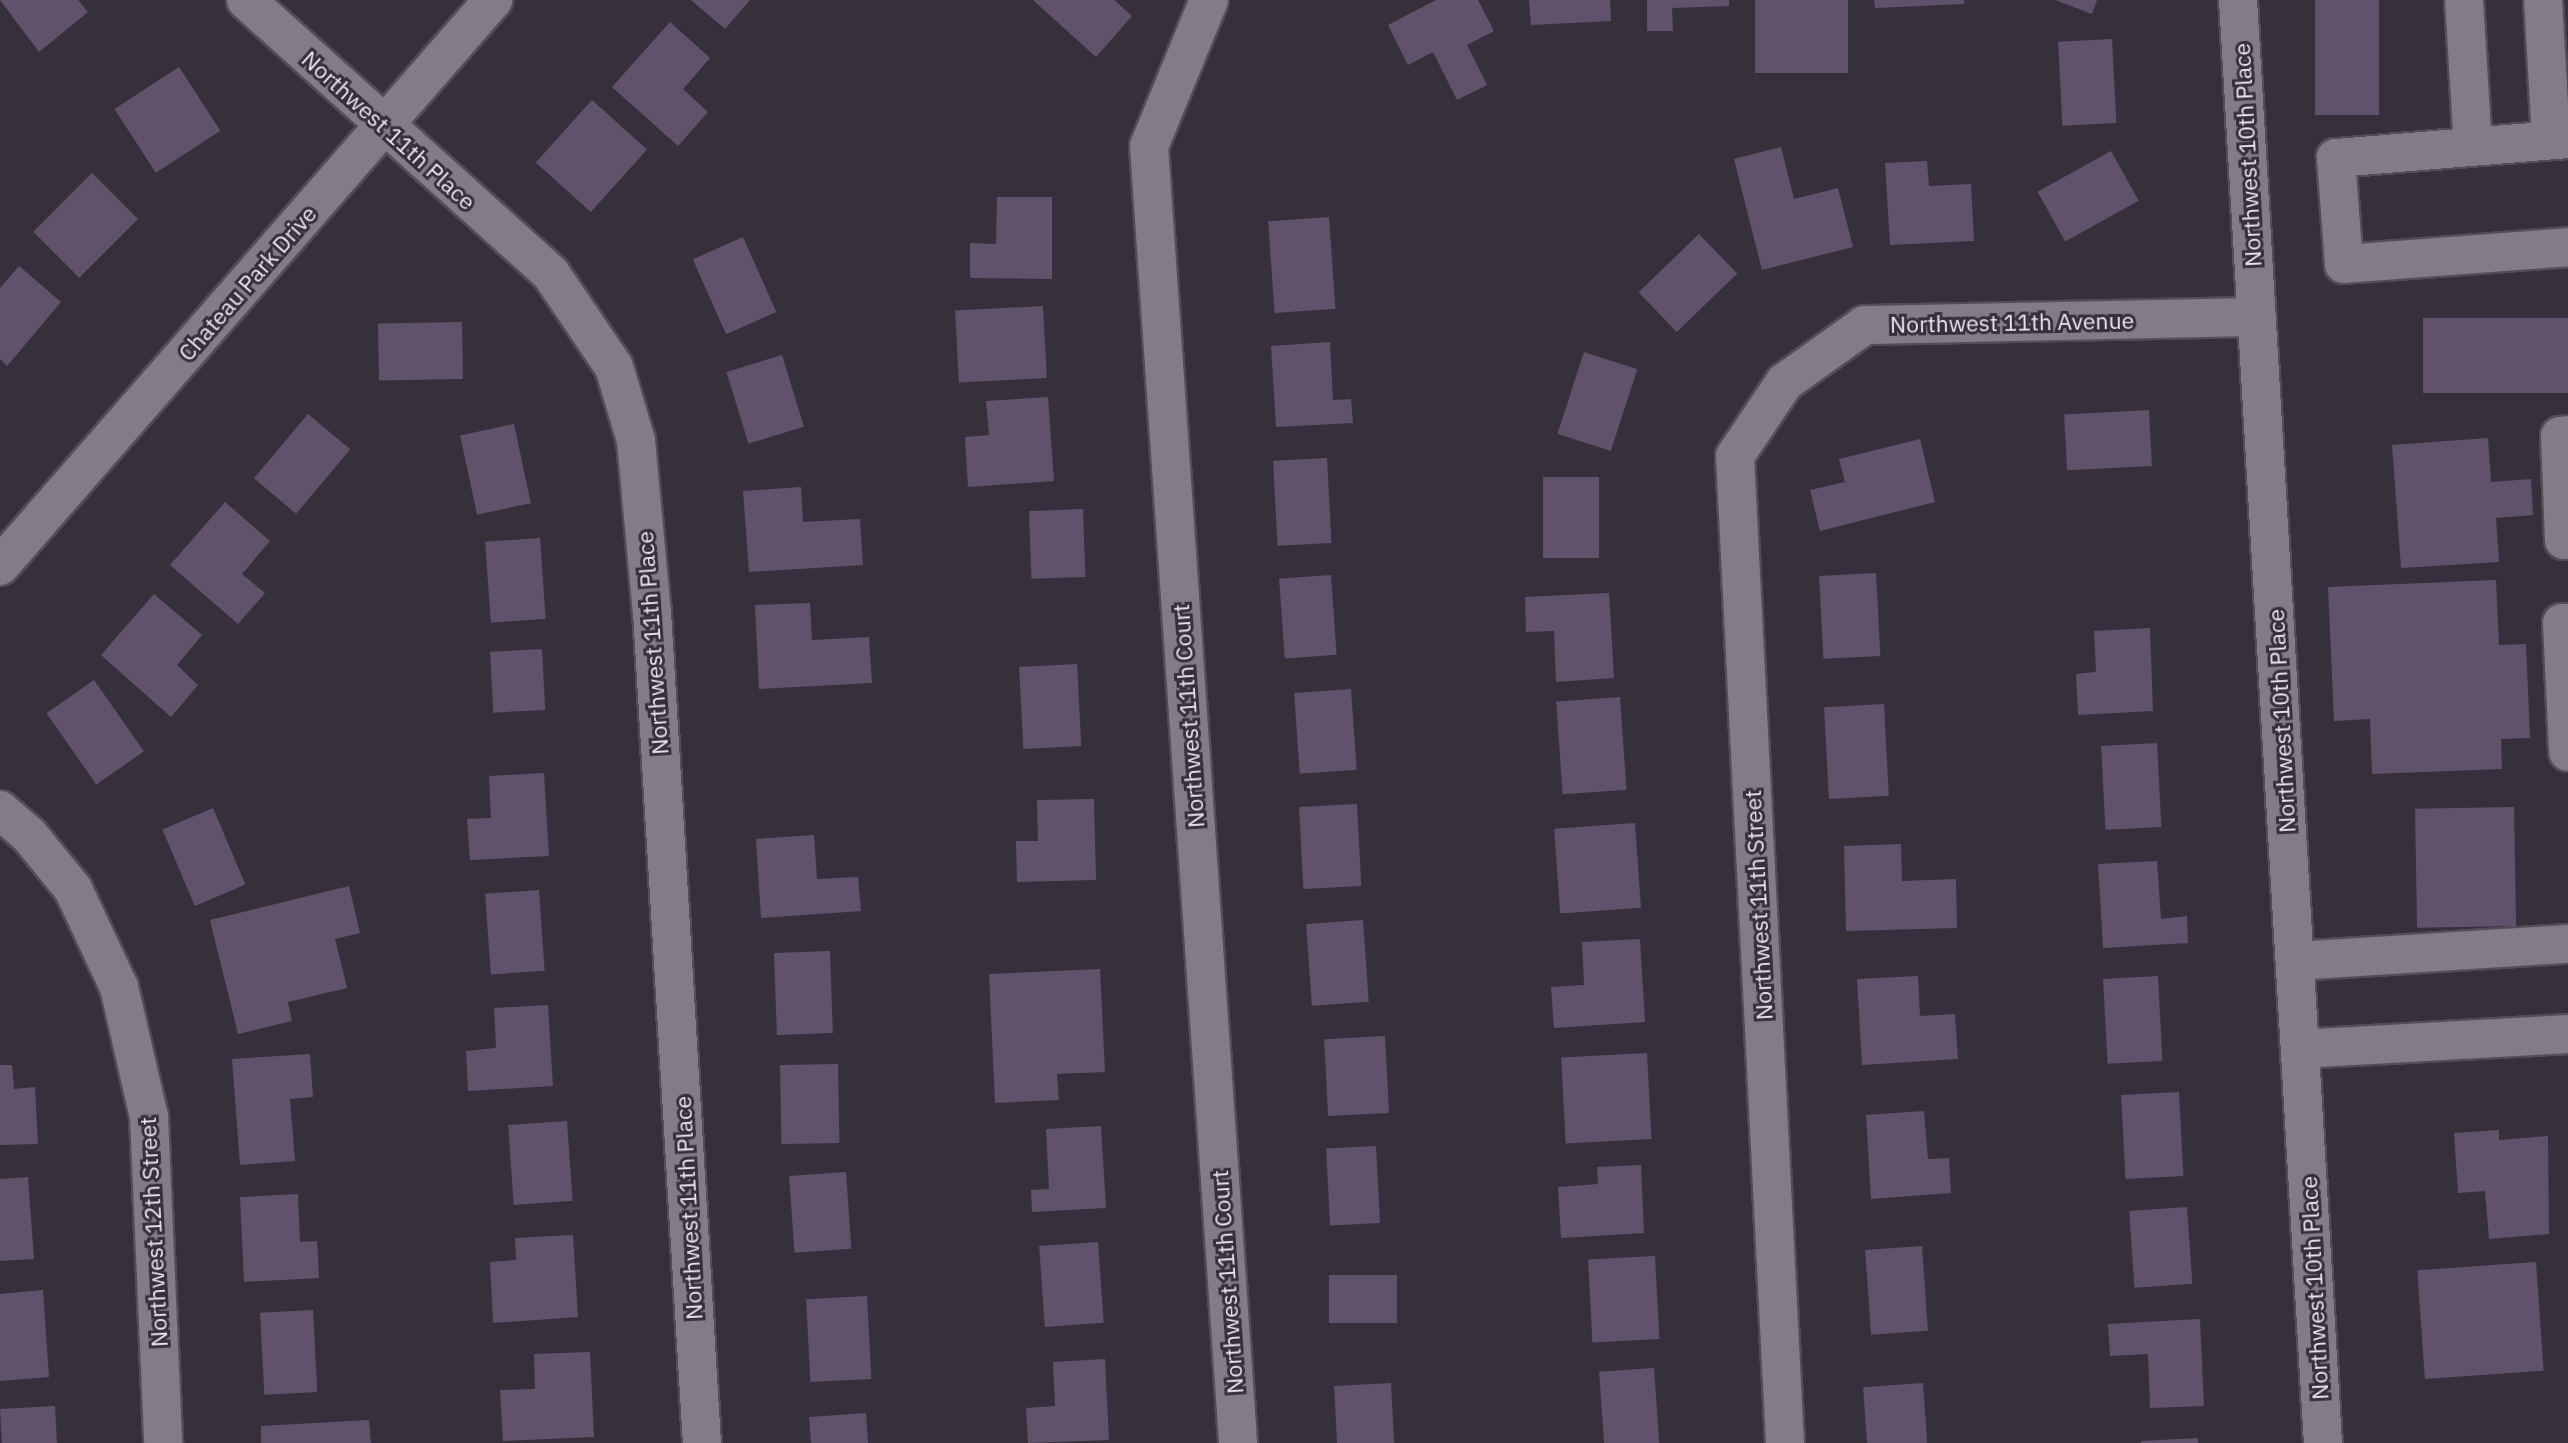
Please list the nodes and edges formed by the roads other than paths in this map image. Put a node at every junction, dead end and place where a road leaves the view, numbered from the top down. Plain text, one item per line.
1 (246, 0) edge
2 (493, 0) edge
3 (1209, 0) edge
4 (2238, 0) edge
5 (2464, 0) edge
6 (2543, 0) edge
7 (383, 127) junction
8 (2560, 139) edge
9 (2473, 146) junction
10 (2568, 247) edge
11 (2257, 317) junction
12 (1785, 382) joint
13 (2568, 435) edge
14 (2564, 540) dead end
15 (0, 566) edge
16 (2568, 623) edge
17 (2568, 752) edge
18 (0, 810) edge
19 (2568, 944) edge
20 (2295, 961) junction
21 (2568, 1034) edge
22 (2300, 1049) junction
23 (163, 1443) edge
24 (702, 1443) edge
25 (1238, 1443) edge
26 (1785, 1443) edge
27 (2323, 1443) edge

1 - 7 street, Northwest 11th Place
2 - 7 street, Chateau Park Drive
3 - 25 street, Northwest 11th Court
4 - 11 street, Northwest 10th Place
5 - 9 street
6 - 8 street
7 - 15 street, Chateau Park Drive
7 - 24 street, Northwest 11th Place
8 - 9 street
9 - 10 street
11 - 12 street, Northwest 11th Avenue
11 - 20 street, Northwest 10th Place
12 - 26 street, Northwest 11th Street
13 - 14 street
16 - 17 street
18 - 23 street, Northwest 12th Street
19 - 20 street
20 - 22 street, Northwest 10th Place
21 - 22 street
22 - 27 street, Northwest 10th Place

